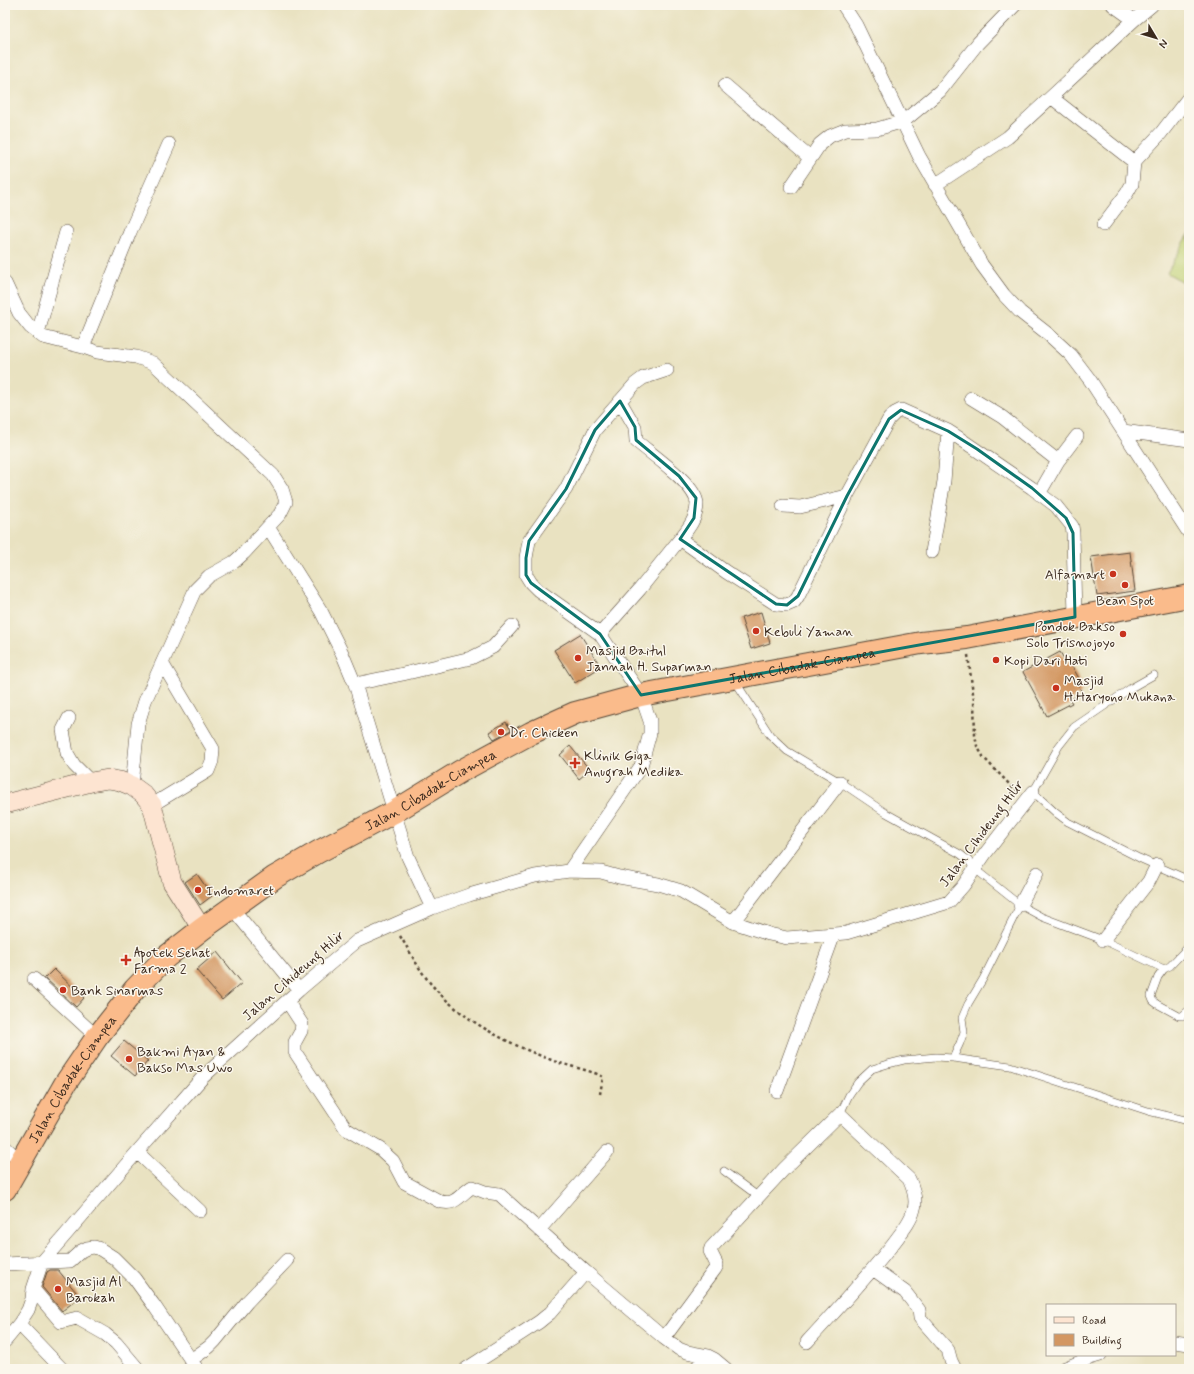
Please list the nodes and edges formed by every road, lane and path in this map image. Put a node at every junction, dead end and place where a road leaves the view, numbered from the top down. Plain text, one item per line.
1 (842, 5) edge
2 (1014, 5) edge
3 (1113, 5) edge
4 (1152, 5) edge
5 (1134, 20) junction
6 (725, 85) dead end
7 (1051, 97) junction
8 (1189, 97) edge
9 (904, 121) junction
10 (169, 144) dead end
11 (810, 158) junction
12 (1134, 162) junction
13 (935, 186) junction
14 (791, 187) dead end
15 (1103, 225) dead end
16 (66, 232) dead end
17 (5, 283) edge
18 (38, 333) junction
19 (83, 347) junction
20 (667, 370) dead end
21 (971, 398) dead end
22 (620, 401) junction
23 (948, 431) junction
24 (1123, 431) junction
25 (1077, 436) dead end
26 (1189, 440) edge
27 (1058, 461) junction
28 (1039, 494) junction
29 (847, 496) junction
30 (783, 506) dead end
31 (268, 527) junction
32 (1188, 529) edge
33 (680, 539) junction
34 (932, 552) dead end
35 (1189, 596) edge
36 (1075, 617) junction
37 (512, 626) dead end
38 (600, 634) junction
39 (967, 638) junction
40 (162, 663) junction
41 (1154, 675) dead end
42 (733, 679) junction
43 (355, 684) junction
44 (641, 695) junction
45 (69, 718) dead end
46 (91, 782) junction
47 (840, 782) junction
48 (132, 786) junction
49 (1033, 792) junction
50 (5, 804) edge
51 (152, 805) junction
52 (394, 812) junction
53 (1157, 865) junction
54 (975, 869) junction
55 (569, 871) junction
56 (1037, 873) dead end
57 (1189, 880) edge
58 (1020, 905) junction
59 (232, 908) junction
60 (432, 908) junction
61 (732, 922) junction
62 (393, 925) junction
63 (202, 929) junction
64 (834, 934) junction
65 (1103, 940) junction
66 (1189, 946) edge
67 (1164, 969) junction
68 (34, 979) dead end
69 (299, 990) junction
70 (287, 1001) junction
71 (1189, 1010) edge
72 (96, 1037) junction
73 (953, 1058) junction
74 (777, 1091) dead end
75 (600, 1094) dead end
76 (840, 1114) junction
77 (1189, 1121) edge
78 (137, 1152) junction
79 (607, 1152) dead end
80 (13, 1154) edge
81 (724, 1171) dead end
82 (5, 1189) edge
83 (759, 1197) junction
84 (200, 1211) dead end
85 (539, 1230) junction
86 (287, 1260) dead end
87 (42, 1262) junction
88 (5, 1264) edge
89 (873, 1269) junction
90 (586, 1272) junction
91 (33, 1289) junction
92 (19, 1324) junction
93 (664, 1338) junction
94 (5, 1341) edge
95 (807, 1342) dead end
96 (1176, 1342) edge
97 (1189, 1344) edge
98 (708, 1356) junction
99 (1097, 1356) edge
100 (194, 1364) edge
101 (58, 1367) edge
102 (138, 1369) edge
103 (466, 1369) edge
104 (695, 1369) edge
105 (726, 1369) edge
106 (955, 1369) edge
107 (1063, 1369) edge

1 - 9 street
2 - 9 street
3 - 5 street
4 - 5 street
5 - 7 street
6 - 11 street
7 - 12 street
7 - 13 street
8 - 12 street
9 - 11 street
9 - 13 street
10 - 19 street
11 - 14 street
12 - 15 street
13 - 24 street
16 - 18 street
17 - 18 street
18 - 19 street
19 - 31 street
20 - 22 street
21 - 27 street
22 - 33 street
22 - 38 street
23 - 28 street
23 - 29 street
23 - 34 street
24 - 26 street
24 - 32 street
25 - 27 street
27 - 28 street
28 - 36 street
29 - 30 street
29 - 33 street
31 - 40 street
31 - 43 street
33 - 38 street
35 - 36 highway, Jalan Cibadak-Ciampea
36 - 39 highway, Jalan Cibadak-Ciampea
37 - 43 street
38 - 44 street
39 - 42 highway, Jalan Cibadak-Ciampea
39 - 49 path
40 - 48 street
40 - 51 street
41 - 49 lane, Jalan Cihideung Hilir
42 - 44 highway, Jalan Cibadak-Ciampea
42 - 47 lane
43 - 52 street
44 - 52 highway, Jalan Cibadak-Ciampea
44 - 55 street
45 - 46 street
46 - 48 main road
46 - 50 main road
47 - 54 lane
47 - 61 street
48 - 51 main road
49 - 53 lane
49 - 54 street, Jalan Cihideung Hilir
51 - 63 main road
52 - 59 highway, Jalan Cibadak-Ciampea
52 - 60 street
53 - 57 lane
53 - 65 street
54 - 58 lane
54 - 64 street, Jalan Cihideung Hilir
55 - 60 street, Jalan Cihideung Hilir
55 - 61 street, Jalan Cihideung Hilir
56 - 58 street
58 - 65 lane
58 - 73 lane
59 - 63 highway, Jalan Cibadak-Ciampea
59 - 69 street
60 - 62 street, Jalan Cihideung Hilir
61 - 64 street, Jalan Cihideung Hilir
62 - 69 street, Jalan Cihideung Hilir
62 - 75 path
63 - 72 highway, Jalan Cibadak-Ciampea
64 - 74 street
65 - 67 lane
66 - 67 lane
67 - 71 lane
68 - 72 street
69 - 70 street, Jalan Cihideung Hilir
70 - 78 street, Jalan Cihideung Hilir
70 - 85 street
72 - 80 highway, Jalan Cibadak-Ciampea
73 - 76 lane
73 - 77 lane
76 - 83 street
76 - 89 street
78 - 84 street
78 - 87 street, Jalan Cihideung Hilir
79 - 85 street
80 - 82 highway, Jalan Cibadak-Ciampea
81 - 83 lane
83 - 93 street
85 - 90 street
86 - 100 street
87 - 88 street
87 - 91 street
87 - 100 street
89 - 95 street
89 - 106 street
90 - 93 street
90 - 103 street
91 - 92 street
91 - 102 street
92 - 94 street
92 - 101 street
93 - 98 street
96 - 97 street
98 - 104 street
98 - 105 street
99 - 107 street

